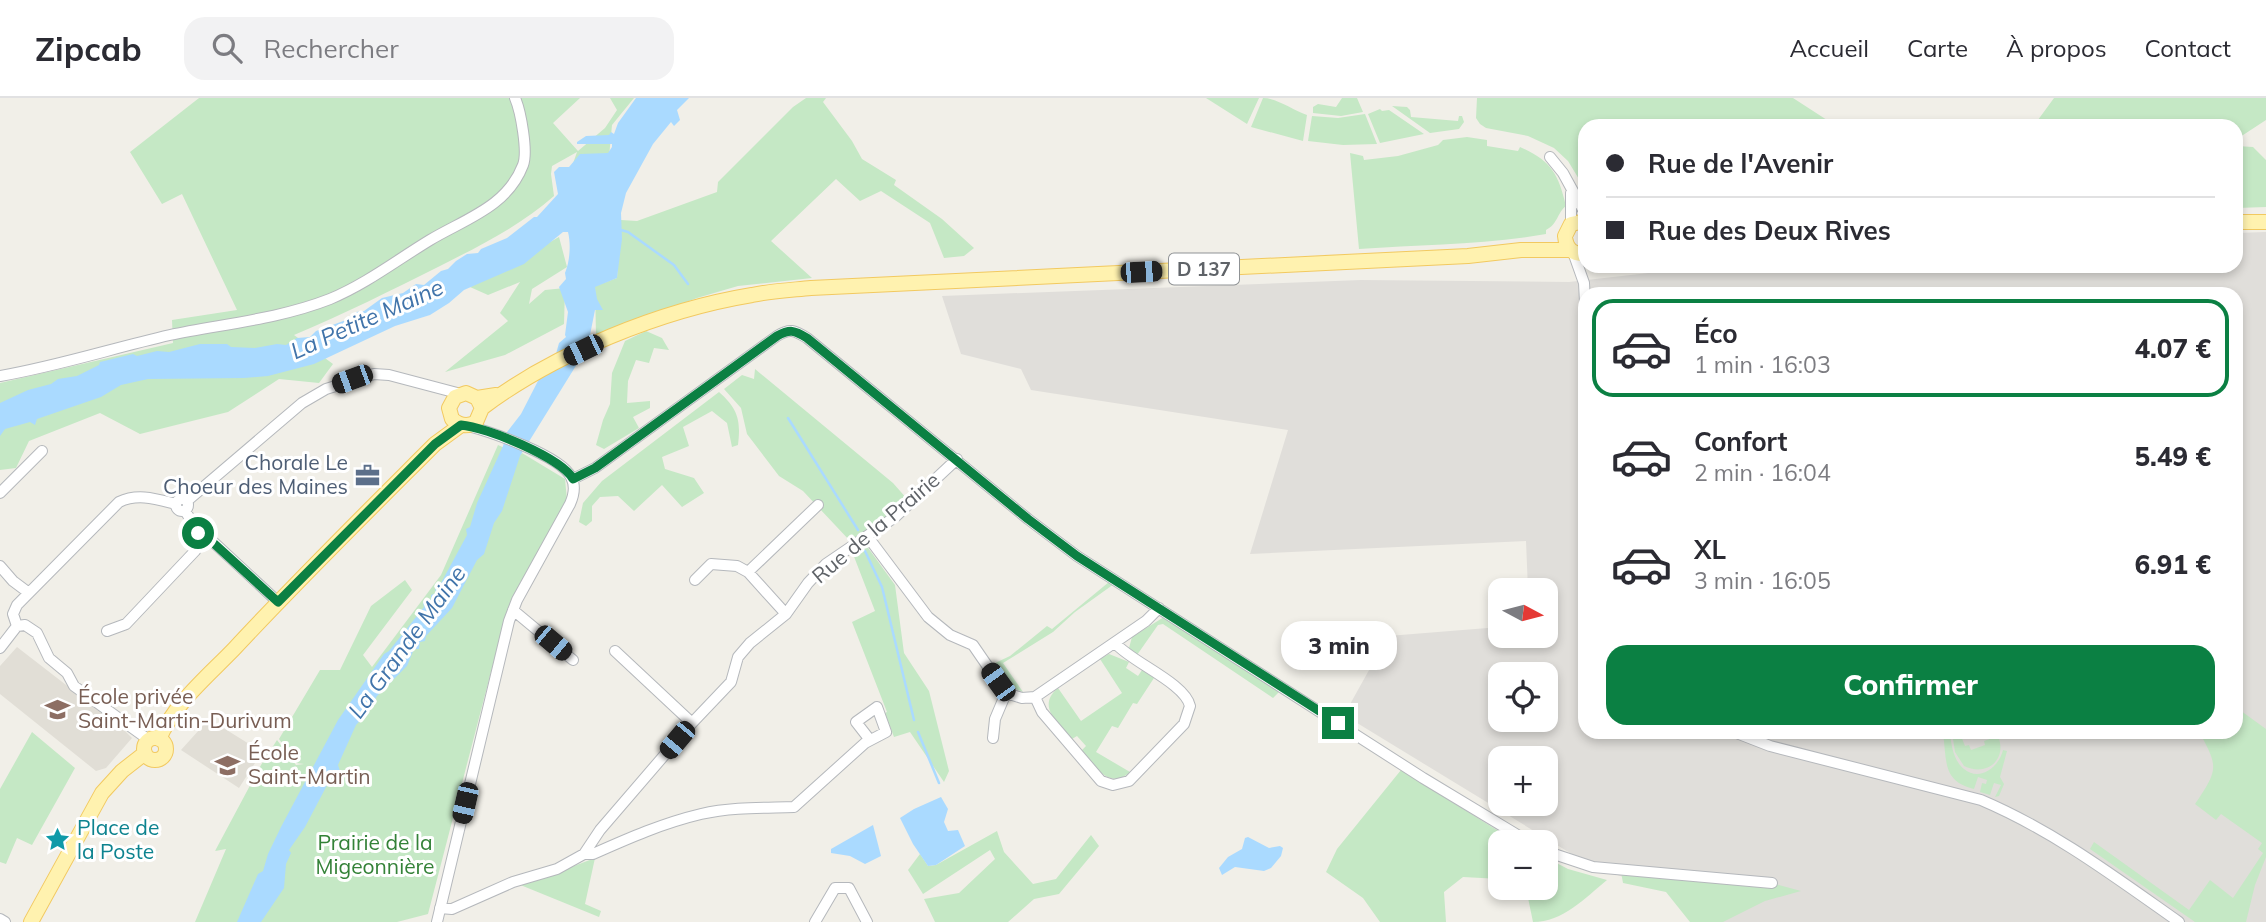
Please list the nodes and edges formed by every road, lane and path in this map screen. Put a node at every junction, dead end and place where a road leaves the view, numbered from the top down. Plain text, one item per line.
1 (515, 98) edge
2 (1550, 157) dead end
3 (1571, 190) junction
4 (1578, 202) edge
5 (2243, 222) edge
6 (2266, 222) edge
7 (1574, 226) edge
8 (1521, 250) junction
9 (1576, 252) edge
10 (1581, 273) edge
11 (1586, 273) edge
12 (1584, 283) junction
13 (1584, 287) edge
14 (0, 376) edge
15 (435, 388) junction
16 (461, 394) joint
17 (467, 414) junction
18 (42, 451) dead end
19 (957, 459) junction
20 (573, 479) junction
21 (0, 493) edge
22 (183, 505) junction
23 (818, 505) dead end
24 (868, 537) junction
25 (203, 538) junction
26 (0, 566) edge
27 (748, 572) junction
28 (695, 580) dead end
29 (29, 593) junction
30 (278, 602) junction
31 (1159, 608) junction
32 (513, 610) junction
33 (786, 614) junction
34 (17, 626) junction
35 (107, 631) dead end
36 (1115, 643) junction
37 (0, 648) edge
38 (615, 651) dead end
39 (573, 660) dead end
40 (1006, 693) junction
41 (1035, 697) junction
42 (692, 723) junction
43 (993, 738) dead end
44 (1752, 739) edge
45 (870, 740) dead end
46 (151, 744) junction
47 (1509, 830) edge
48 (584, 854) junction
49 (1558, 855) edge
50 (1772, 883) dead end
51 (440, 908) junction
52 (0, 919) edge
53 (5, 922) edge
54 (31, 922) edge
55 (436, 922) edge
56 (815, 922) edge
57 (867, 922) edge
58 (2179, 922) edge

1 - 14 street
2 - 3 street
3 - 4 street
3 - 7 street
5 - 6 main road
7 - 8 main road, D 137
7 - 9 main road
8 - 9 main road, D 137
8 - 17 main road, D 137
10 - 12 street
11 - 12 street
12 - 13 street
15 - 16 street
15 - 17 street
15 - 22 street
16 - 17 main road
17 - 20 street
17 - 30 main road, D 137
18 - 21 street
19 - 20 street
19 - 24 street, Rue de la Prairie
19 - 31 street
20 - 32 street
22 - 25 street
22 - 29 street
23 - 27 street
24 - 33 street, Rue de la Prairie
24 - 40 street
25 - 30 street
25 - 35 street
26 - 29 street
27 - 28 street
27 - 33 street
29 - 34 street
30 - 46 main road, D 137
31 - 36 street
31 - 47 street
32 - 39 street
32 - 51 street
33 - 42 street, Rue de la Prairie
34 - 37 street
34 - 46 street
36 - 41 street
36 - 41 street
38 - 42 street
40 - 41 street
40 - 43 street
42 - 48 street, Rue de la Prairie
44 - 58 street
45 - 48 street
46 - 54 main road, D 137
48 - 51 street
49 - 50 street
51 - 55 street
52 - 53 street
56 - 57 street

